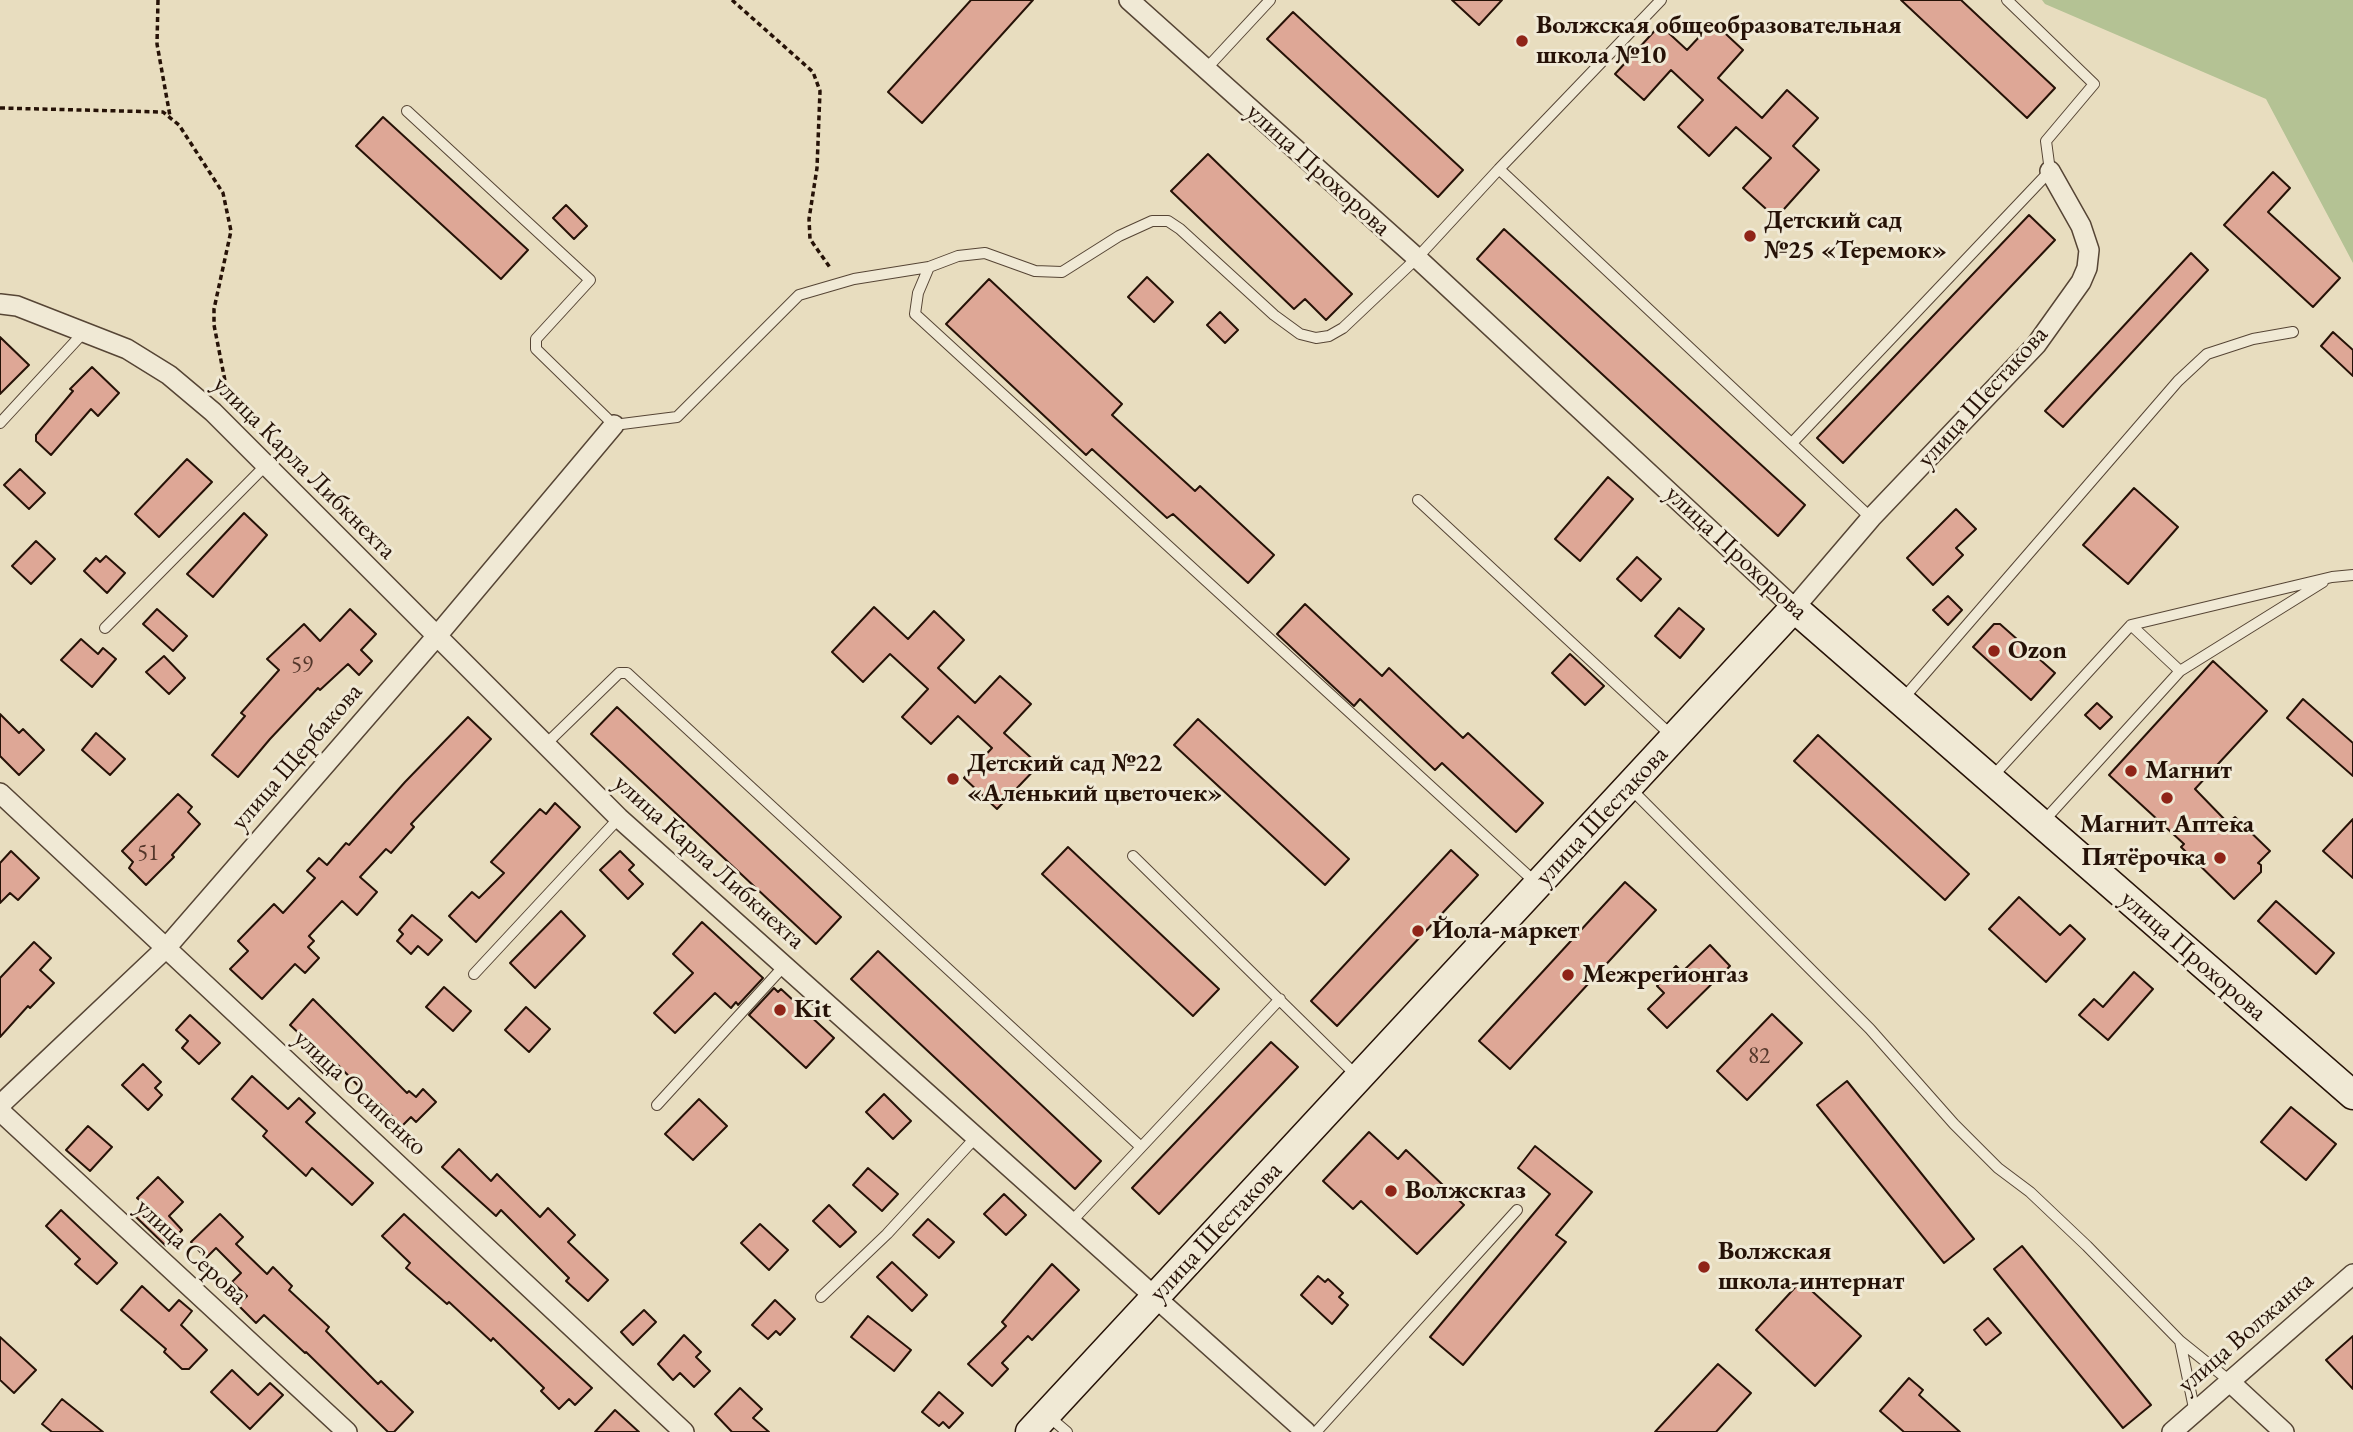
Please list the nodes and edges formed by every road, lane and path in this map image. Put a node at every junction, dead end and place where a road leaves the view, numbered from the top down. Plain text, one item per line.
1 (158, 0) edge
2 (733, 0) edge
3 (1129, 0) edge
4 (1270, 0) edge
5 (1661, 0) edge
6 (2007, 0) edge
7 (1206, 69) junction
8 (0, 108) edge
9 (407, 111) dead end
10 (171, 118) junction
11 (1499, 169) junction
12 (2050, 171) junction
13 (1417, 258) junction
14 (929, 267) junction
15 (840, 283) junction
16 (0, 304) edge
17 (84, 331) junction
18 (2293, 332) dead end
19 (0, 423) edge
20 (614, 425) junction
21 (235, 433) junction
22 (1791, 443) junction
23 (267, 464) junction
24 (1419, 500) dead end
25 (1871, 518) junction
26 (2353, 575) edge
27 (2332, 577) junction
28 (1794, 608) junction
29 (2131, 625) junction
30 (105, 628) dead end
31 (436, 637) junction
32 (2180, 671) junction
33 (1902, 700) junction
34 (1674, 738) junction
35 (545, 745) junction
36 (1990, 779) junction
37 (1628, 787) junction
38 (0, 793) edge
39 (619, 818) junction
40 (2040, 824) junction
41 (1133, 856) dead end
42 (1538, 885) junction
43 (166, 948) junction
44 (784, 966) junction
45 (474, 974) dead end
46 (1280, 999) junction
47 (1359, 1077) junction
48 (2353, 1095) edge
49 (0, 1105) edge
50 (657, 1105) dead end
51 (0, 1111) edge
52 (976, 1137) junction
53 (1141, 1147) junction
54 (1517, 1210) dead end
55 (1071, 1222) junction
56 (2353, 1274) edge
57 (821, 1297) dead end
58 (1156, 1297) junction
59 (2180, 1341) junction
60 (2231, 1383) junction
61 (2195, 1413) junction
62 (1048, 1426) edge
63 (347, 1432) edge
64 (684, 1432) edge
65 (1306, 1432) edge
66 (1316, 1432) edge
67 (2172, 1432) edge
68 (2284, 1432) edge

1 - 10 path
2 - 15 path
3 - 7 street, улица Прохорова
4 - 7 lane
5 - 11 lane
6 - 12 lane
7 - 13 street, улица Прохорова
8 - 10 path
9 - 20 lane
10 - 21 path
11 - 13 lane
11 - 22 lane
12 - 22 lane
12 - 25 street, улица Шестакова
13 - 14 lane
13 - 28 street, улица Прохорова
14 - 15 lane
14 - 42 lane
15 - 20 lane
16 - 17 street, улица Карла Либкнехта
17 - 19 lane
17 - 21 street, улица Карла Либкнехта
18 - 33 lane
20 - 31 street, улица Щербакова
21 - 23 street, улица Карла Либкнехта
22 - 25 lane
23 - 30 lane
23 - 31 street, улица Карла Либкнехта
24 - 34 lane
25 - 28 street, улица Шестакова
26 - 27 lane
27 - 29 lane
27 - 32 lane
28 - 33 main road, улица Прохорова
28 - 34 main road, улица Шестакова
29 - 32 lane
29 - 36 lane
31 - 35 street, улица Карла Либкнехта
31 - 43 street, улица Щербакова
32 - 40 lane
33 - 36 main road, улица Прохорова
34 - 37 main road, улица Шестакова
35 - 39 street, улица Карла Либкнехта
35 - 53 lane
36 - 40 main road, улица Прохорова
37 - 42 main road, улица Шестакова
37 - 59 lane
38 - 43 street, улица Осипенко
39 - 44 street, улица Карла Либкнехта
39 - 45 lane
40 - 48 main road, улица Прохорова
41 - 46 lane
42 - 47 main road, улица Шестакова
43 - 49 street, улица Щербакова
43 - 64 street, улица Осипенко
44 - 50 lane
44 - 52 street, улица Карла Либкнехта
46 - 47 lane
46 - 53 lane
47 - 58 main road, улица Шестакова
51 - 63 street, улица Серова
52 - 55 street, улица Карла Либкнехта
52 - 57 lane
53 - 55 lane
54 - 66 lane
55 - 58 street, улица Карла Либкнехта
56 - 60 street, улица Волжанка
58 - 62 main road, улица Шестакова
58 - 65 street, улица Карла Либкнехта
59 - 60 lane
59 - 61 lane
60 - 61 street, улица Волжанка
60 - 68 street
61 - 67 street, улица Волжанка

